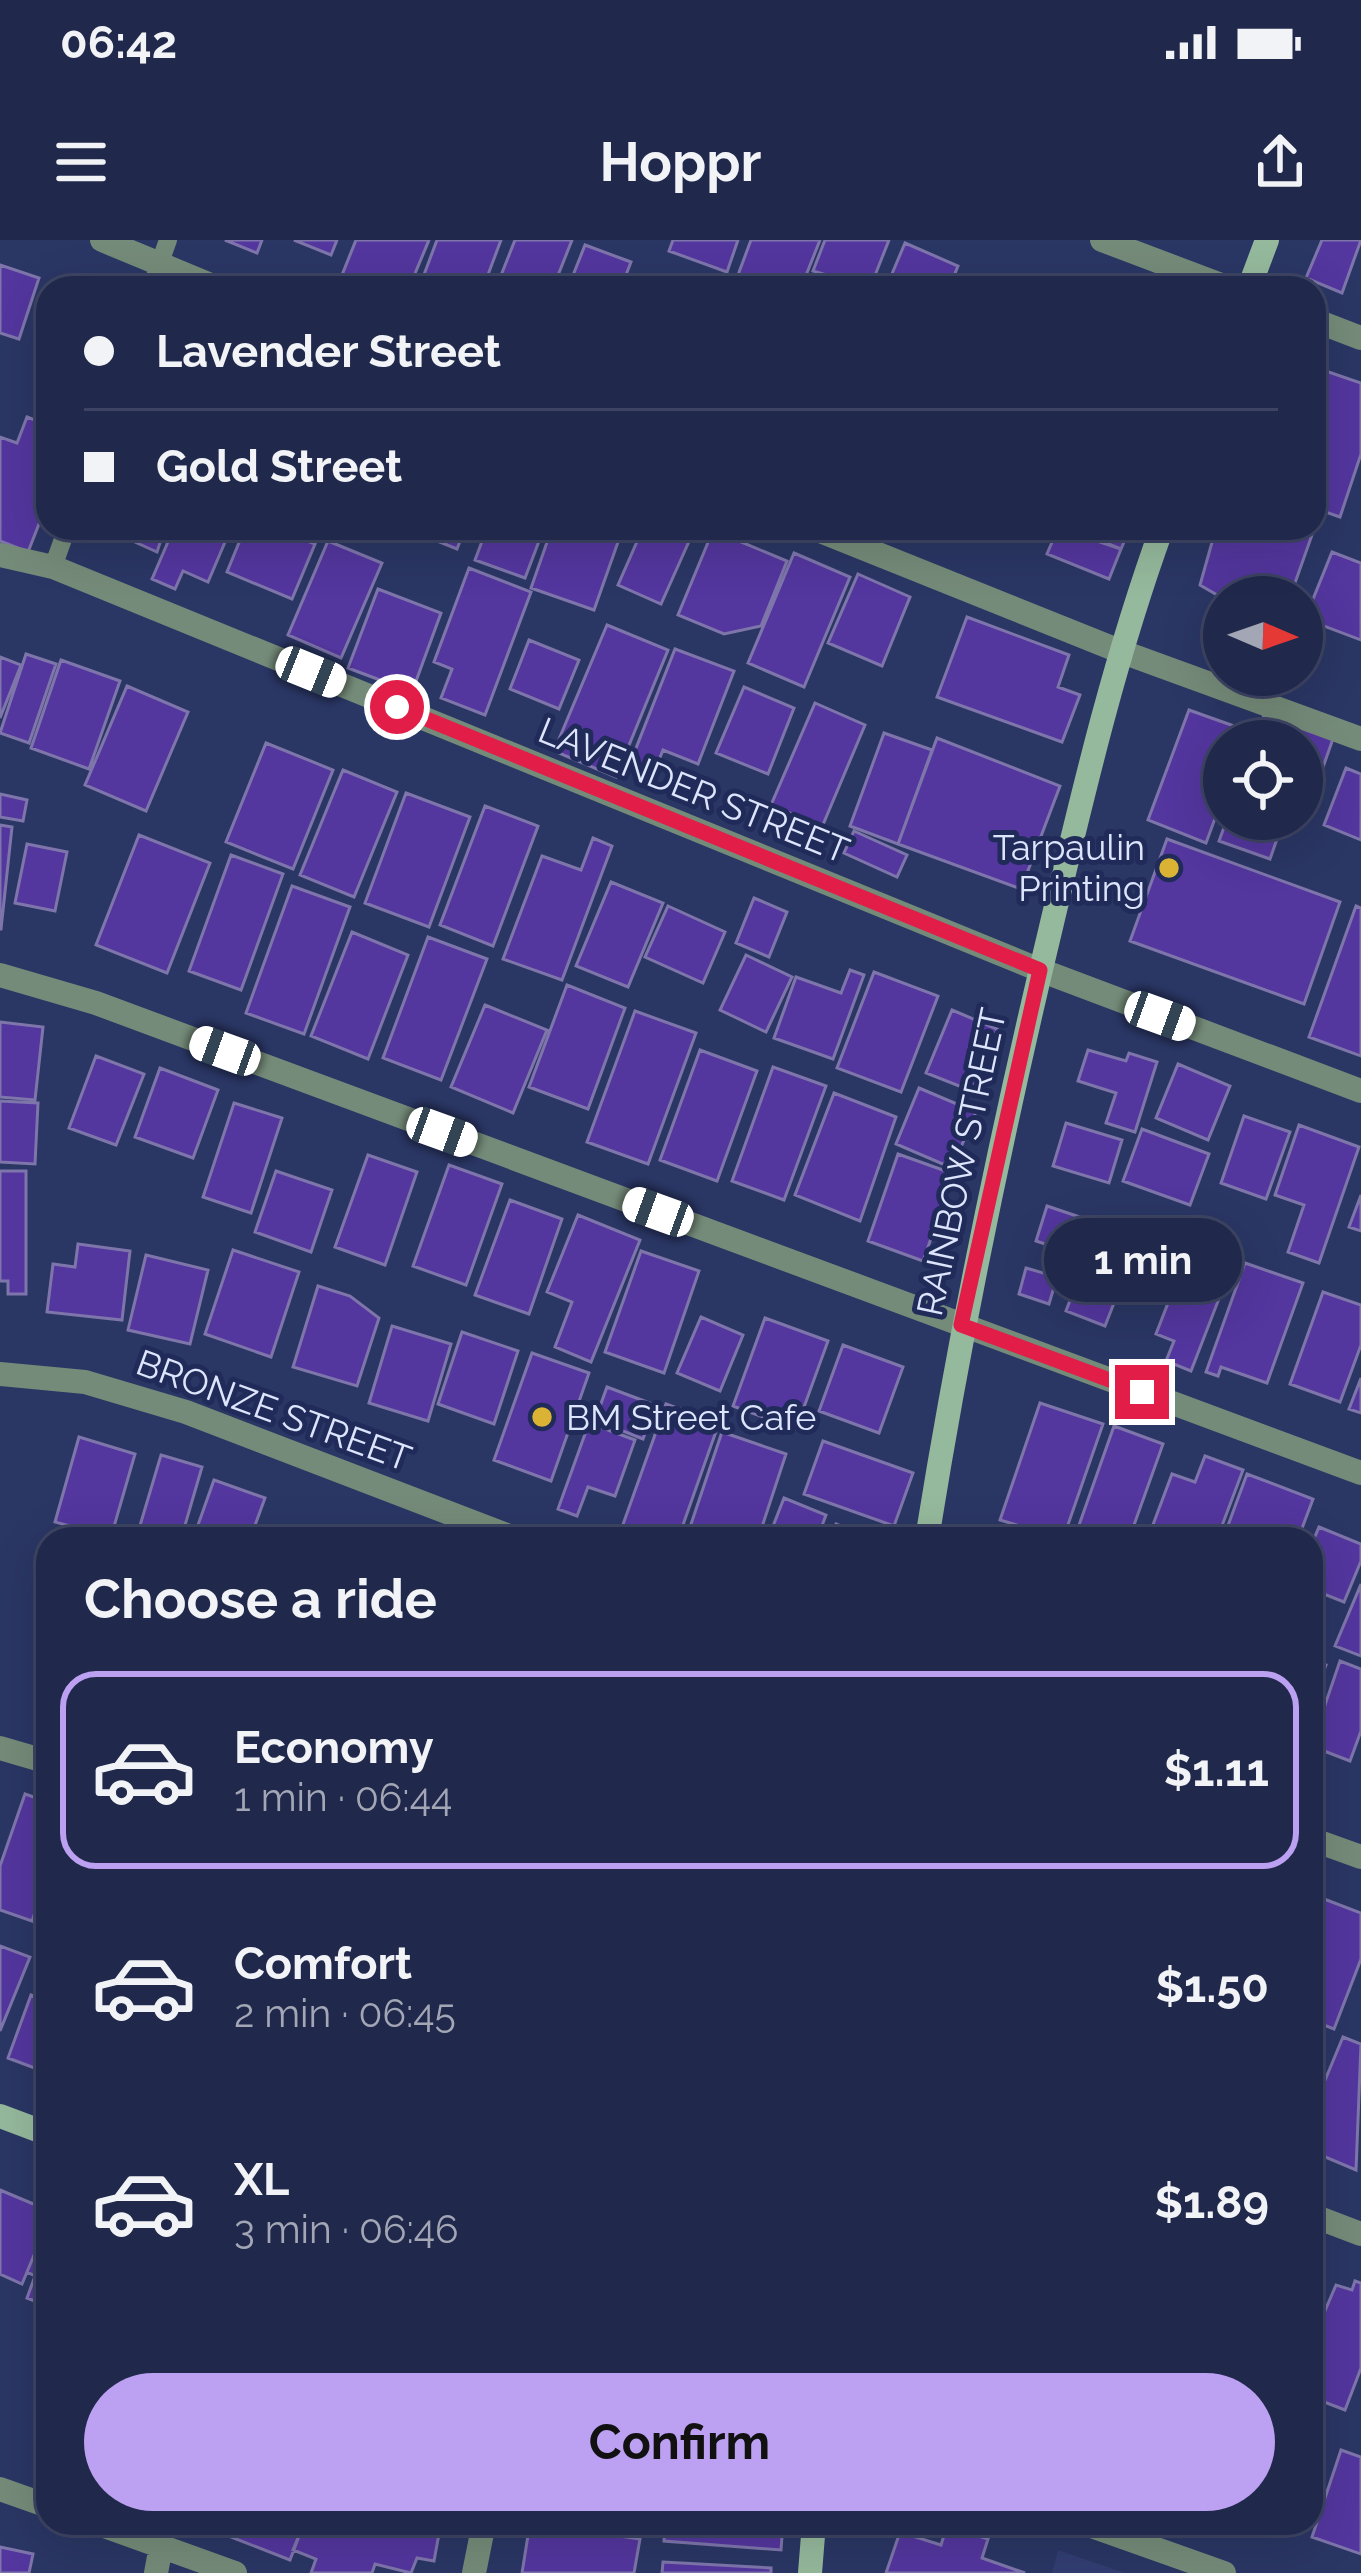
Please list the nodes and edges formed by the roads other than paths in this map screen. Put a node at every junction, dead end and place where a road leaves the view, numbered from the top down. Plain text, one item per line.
1 (102, 240) edge
2 (1102, 240) edge
3 (1267, 240) edge
4 (159, 264) edge
5 (188, 276) edge
6 (1197, 276) edge
7 (1254, 276) edge
8 (1326, 325) edge
9 (1361, 338) edge
10 (63, 540) edge
11 (843, 540) edge
12 (1158, 540) edge
13 (0, 555) edge
14 (53, 567) junction
15 (1117, 650) junction
16 (1361, 739) edge
17 (1040, 970) junction
18 (0, 975) edge
19 (1361, 1091) edge
20 (961, 1325) junction
21 (0, 1374) edge
22 (1361, 1473) edge
23 (486, 1527) edge
24 (929, 1527) edge
25 (0, 1748) edge
26 (36, 1758) edge
27 (1323, 1843) edge
28 (1361, 1857) edge
29 (0, 2116) edge
30 (36, 2130) edge
31 (1323, 2220) edge
32 (1361, 2234) edge
33 (0, 2489) edge
34 (36, 2502) edge
35 (130, 2535) edge
36 (482, 2535) edge
37 (813, 2535) edge
38 (1117, 2535) edge
39 (161, 2546) junction
40 (156, 2573) edge
41 (235, 2573) edge
42 (474, 2573) edge
43 (810, 2573) edge
44 (1224, 2573) edge

1 - 4 street
2 - 6 street
3 - 7 street
4 - 5 street
8 - 9 street
10 - 14 lane
11 - 15 street
12 - 15 street, RAINBOW STREET
13 - 14 street, LAVENDER STREET
14 - 17 street, LAVENDER STREET
15 - 16 street
15 - 17 street, RAINBOW STREET
17 - 19 street, LAVENDER STREET
17 - 20 street, RAINBOW STREET
18 - 20 street
20 - 22 street
20 - 24 street, RAINBOW STREET
21 - 23 street, BRONZE STREET
25 - 26 street
27 - 28 street
29 - 30 street
31 - 32 street
33 - 34 street
35 - 39 street
36 - 42 street
37 - 43 street
38 - 44 street
39 - 40 street
39 - 41 street

